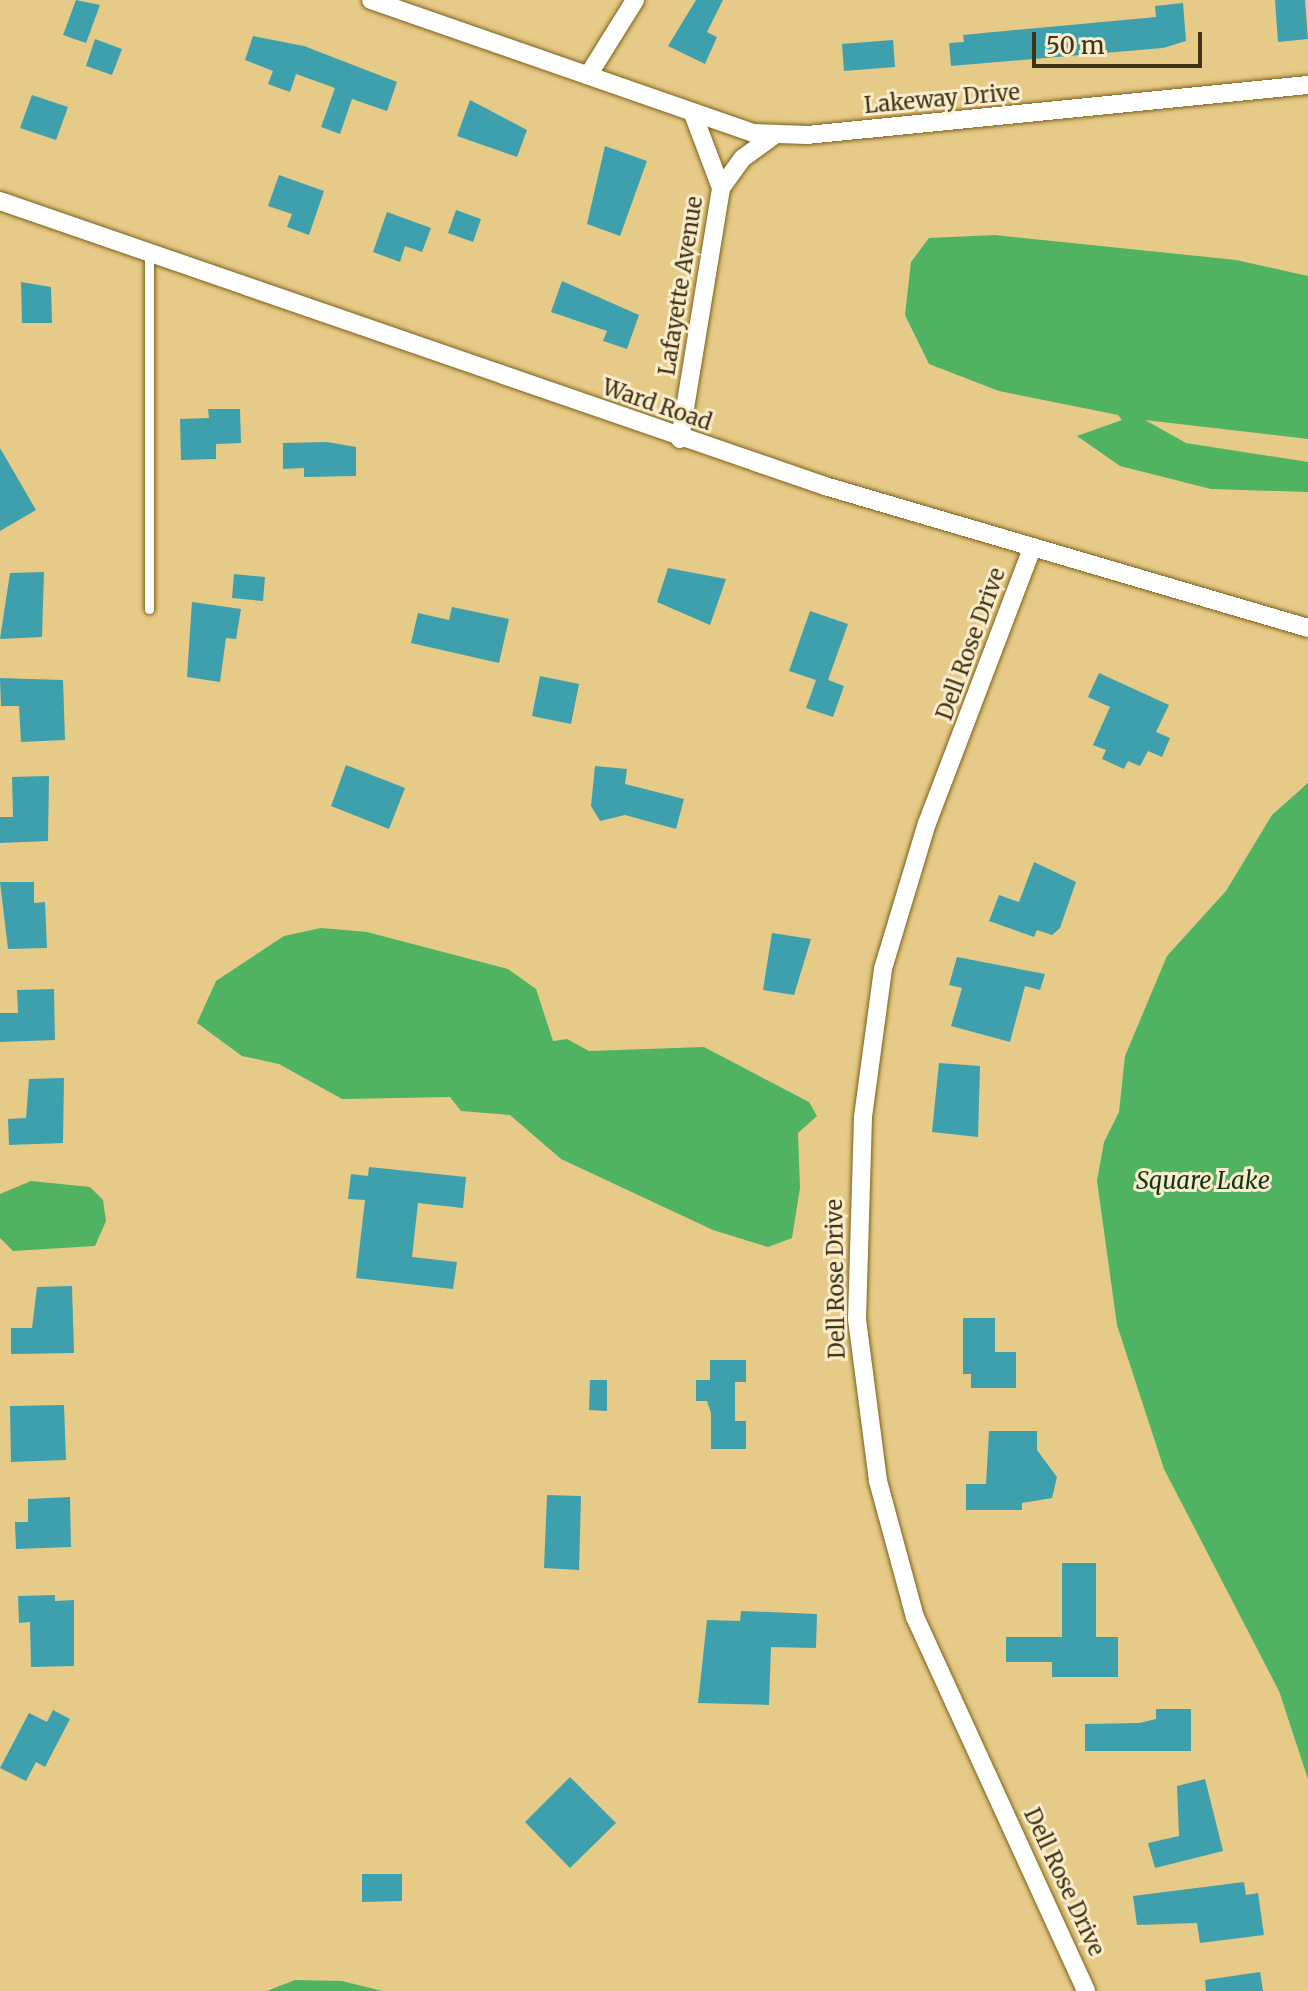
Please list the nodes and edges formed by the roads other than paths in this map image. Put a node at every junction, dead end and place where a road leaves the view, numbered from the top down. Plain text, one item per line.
1 (371, 0) edge
2 (635, 0) edge
3 (589, 74) junction
4 (1308, 85) edge
5 (693, 114) junction
6 (775, 135) junction
7 (721, 188) junction
8 (0, 201) edge
9 (149, 253) junction
10 (680, 439) junction
11 (1031, 551) junction
12 (149, 609) dead end
13 (1308, 628) edge
14 (1086, 1991) edge

1 - 3 street, Lakeway Drive
2 - 3 street
3 - 5 street, Lakeway Drive
4 - 6 street, Lakeway Drive
5 - 6 street, Lakeway Drive
5 - 7 street, Lafayette Avenue
6 - 7 street, Lafayette Avenue
7 - 10 street, Lafayette Avenue
8 - 9 street, Ward Road
9 - 10 street, Ward Road
9 - 12 lane
10 - 11 street, Ward Road
11 - 13 street, Ward Road
11 - 14 street, Dell Rose Drive

